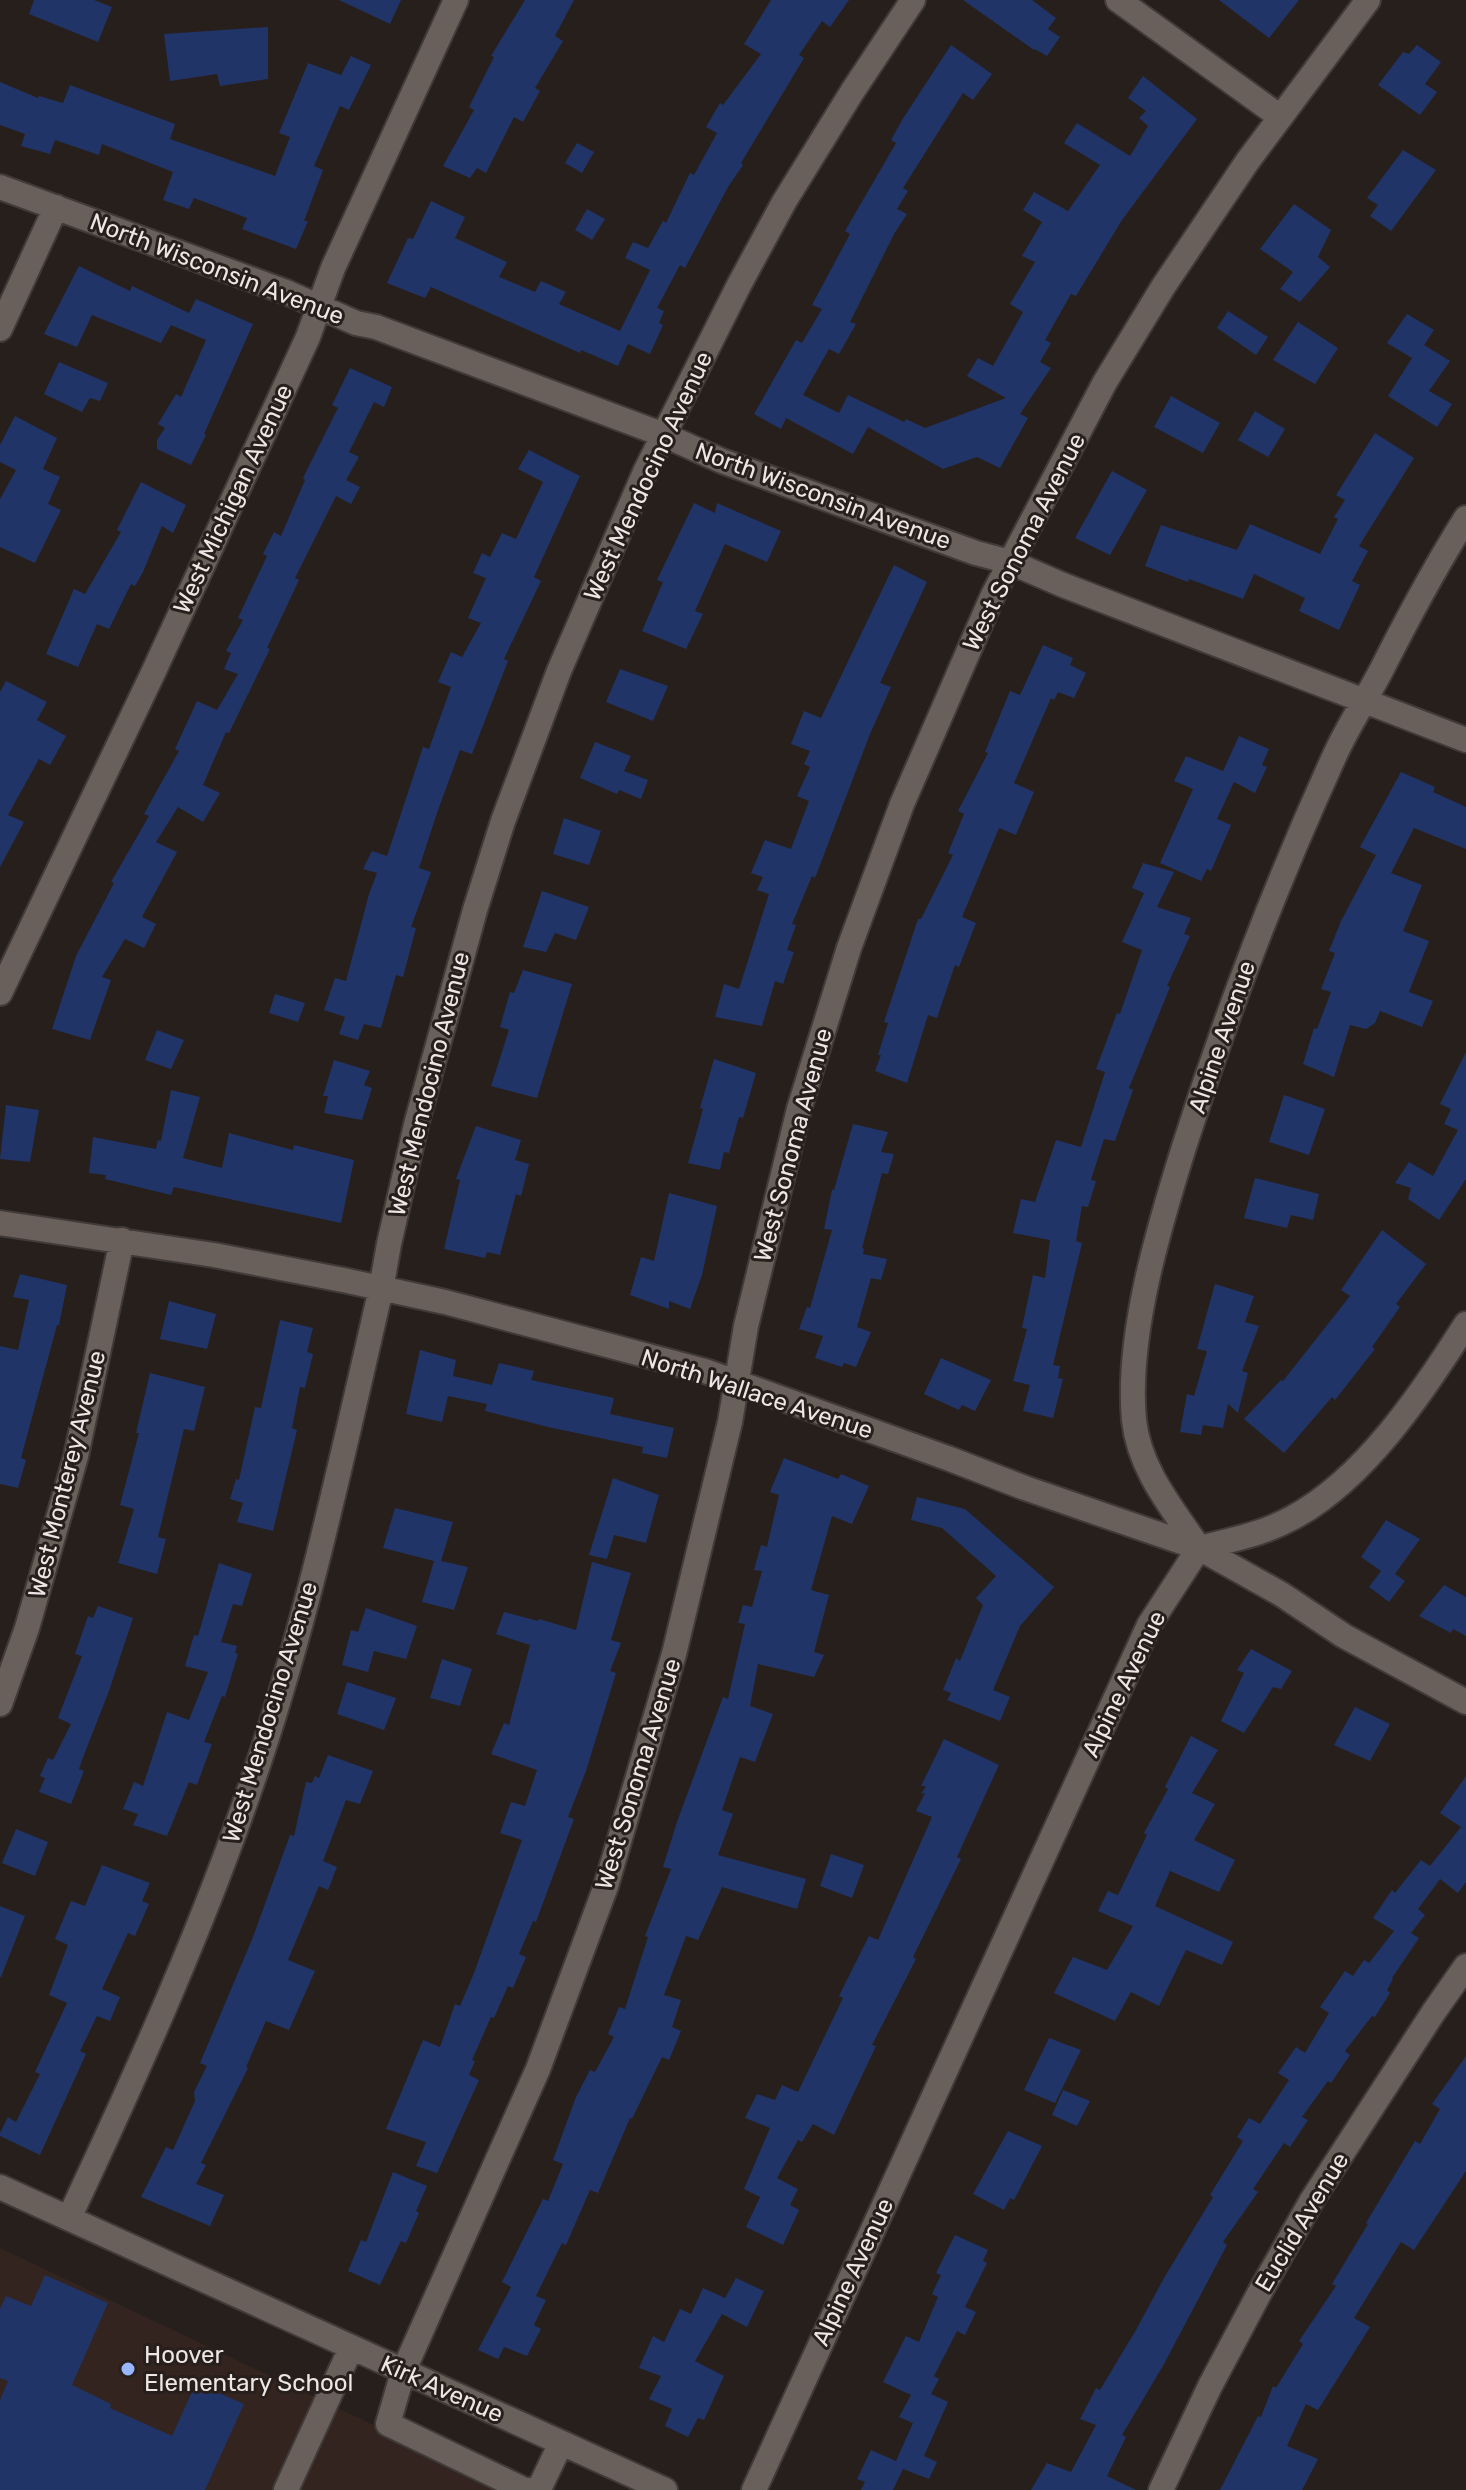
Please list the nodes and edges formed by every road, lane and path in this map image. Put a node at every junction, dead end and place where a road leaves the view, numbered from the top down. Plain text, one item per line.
1 (456, 0) edge
2 (913, 0) edge
3 (1118, 0) edge
4 (1368, 0) edge
5 (1279, 116) junction
6 (0, 187) edge
7 (56, 207) junction
8 (318, 306) junction
9 (0, 329) edge
10 (664, 435) junction
11 (1466, 518) edge
12 (1010, 562) junction
13 (1363, 701) junction
14 (1466, 740) edge
15 (3, 980) edge
16 (0, 1223) edge
17 (122, 1240) junction
18 (381, 1289) junction
19 (1466, 1324) edge
20 (736, 1383) junction
21 (1199, 1548) junction
22 (1466, 1702) edge
23 (0, 1704) edge
24 (1466, 1966) edge
25 (0, 2187) edge
26 (69, 2218) junction
27 (351, 2348) junction
28 (403, 2372) junction
29 (561, 2443) junction
30 (286, 2490) edge
31 (528, 2490) edge
32 (665, 2490) edge
33 (754, 2490) edge
34 (1161, 2490) edge

1 - 8 street, West Michigan Avenue
2 - 10 street, West Mendocino Avenue
3 - 5 street
4 - 5 street, West Sonoma Avenue
5 - 12 street, West Sonoma Avenue
6 - 7 street, North Wisconsin Avenue
7 - 8 street, North Wisconsin Avenue
7 - 9 street
8 - 10 street, North Wisconsin Avenue
8 - 15 street, West Michigan Avenue
10 - 12 street, North Wisconsin Avenue
10 - 18 street, West Mendocino Avenue
11 - 13 street, Alpine Avenue
12 - 13 street, North Wisconsin Avenue
12 - 20 street, West Sonoma Avenue
13 - 14 street, North Wisconsin Avenue
13 - 21 street, Alpine Avenue
16 - 17 street, North Wallace Avenue
17 - 18 street, North Wallace Avenue
17 - 23 street, West Monterey Avenue
18 - 20 street, North Wallace Avenue
18 - 26 street, West Mendocino Avenue
19 - 21 street
20 - 21 street, North Wallace Avenue
20 - 28 street, West Sonoma Avenue
21 - 22 street, North Wallace Avenue
21 - 33 street, Alpine Avenue
24 - 34 street, Euclid Avenue
25 - 26 street, Kirk Avenue
26 - 27 street, Kirk Avenue
27 - 28 street, Kirk Avenue
27 - 30 street
28 - 29 street, Kirk Avenue
28 - 31 street, West Sonoma Avenue
29 - 31 street
29 - 32 street, Kirk Avenue

